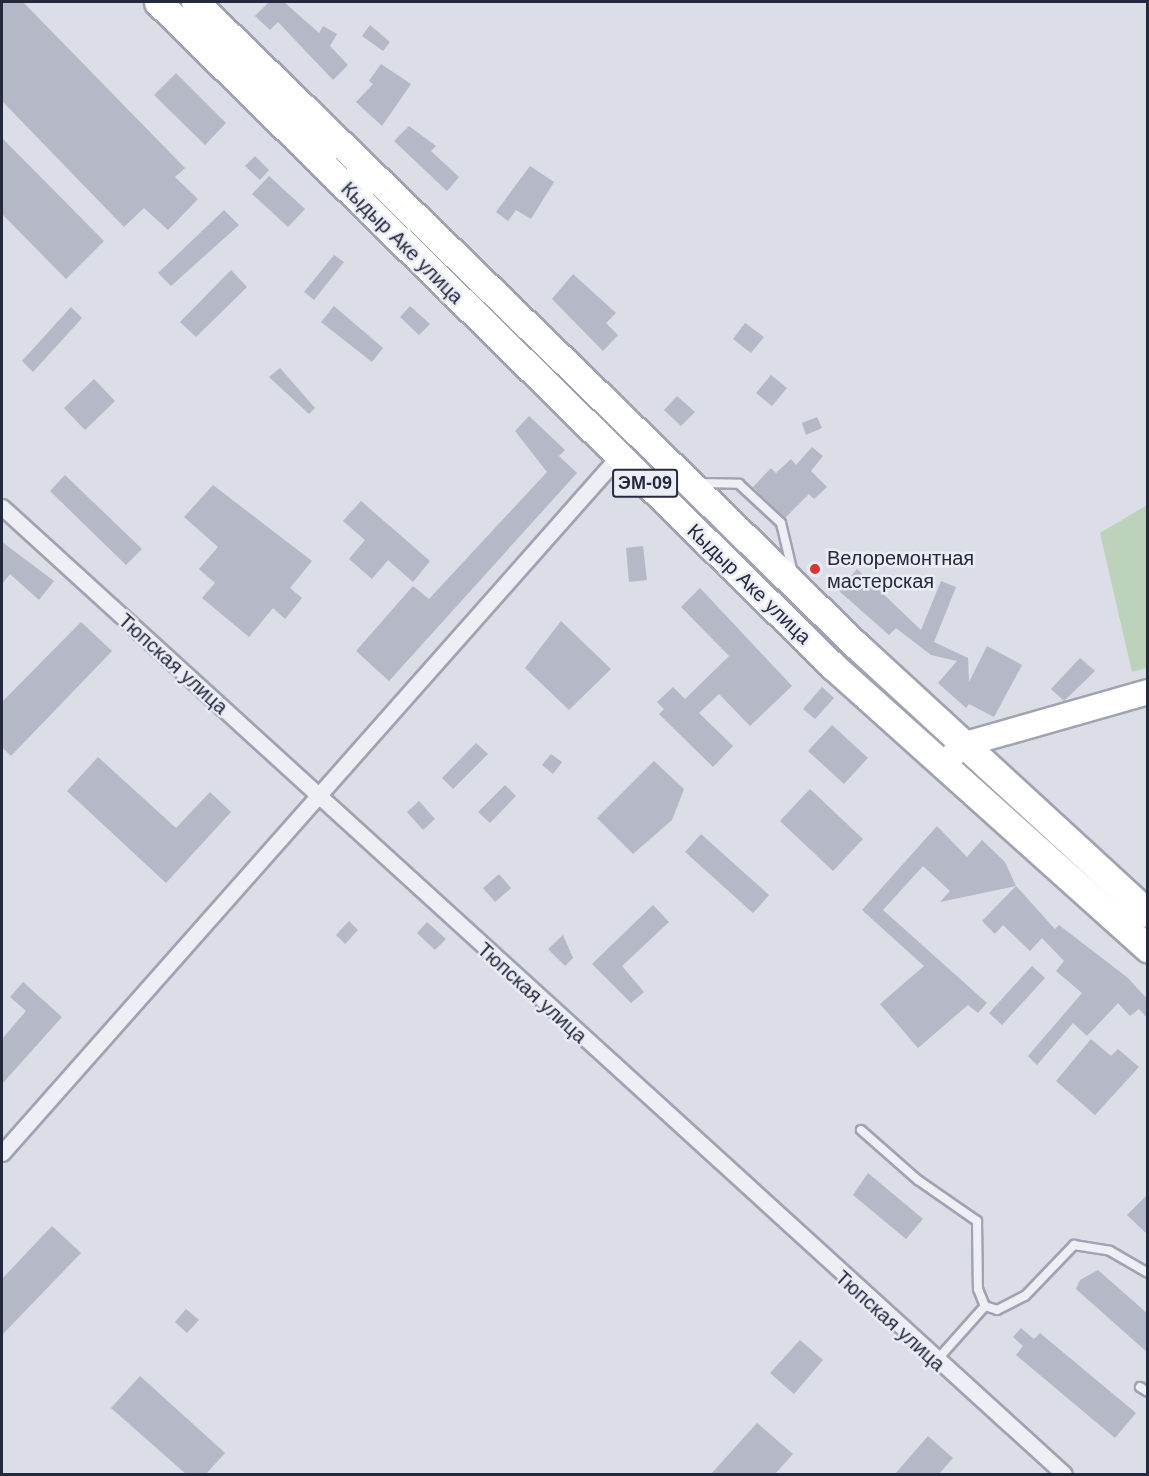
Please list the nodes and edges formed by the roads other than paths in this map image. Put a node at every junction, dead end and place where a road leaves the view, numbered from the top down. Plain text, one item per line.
1 (158, 2) edge
2 (195, 2) edge
3 (618, 457) junction
4 (2, 507) edge
5 (1148, 692) edge
6 (962, 745) junction
7 (941, 766) junction
8 (317, 797) junction
9 (1148, 913) edge
10 (1148, 949) edge
11 (861, 1130) dead end
12 (2, 1153) edge
13 (1148, 1273) edge
14 (985, 1306) junction
15 (935, 1362) junction
16 (1140, 1387) dead end
17 (1148, 1392) edge
18 (1047, 1471) edge
19 (1064, 1474) edge

1 - 3 highway, Кыдыр Аке улица / ЭМ-09
2 - 6 highway, Кыдыр Аке улица / ЭМ-09
3 - 7 highway, Кыдыр Аке улица / ЭМ-09
3 - 8 street
4 - 8 street, Тюпская улица
5 - 6 main road
6 - 7 main road
6 - 9 highway, Кыдыр Аке улица / ЭМ-09
7 - 10 highway, Кыдыр Аке улица / ЭМ-09
8 - 12 street
8 - 15 street, Тюпская улица
11 - 14 lane
13 - 14 lane
14 - 15 lane
15 - 18 street, Тюпская улица
16 - 17 lane
18 - 19 street, Тюпская улица

